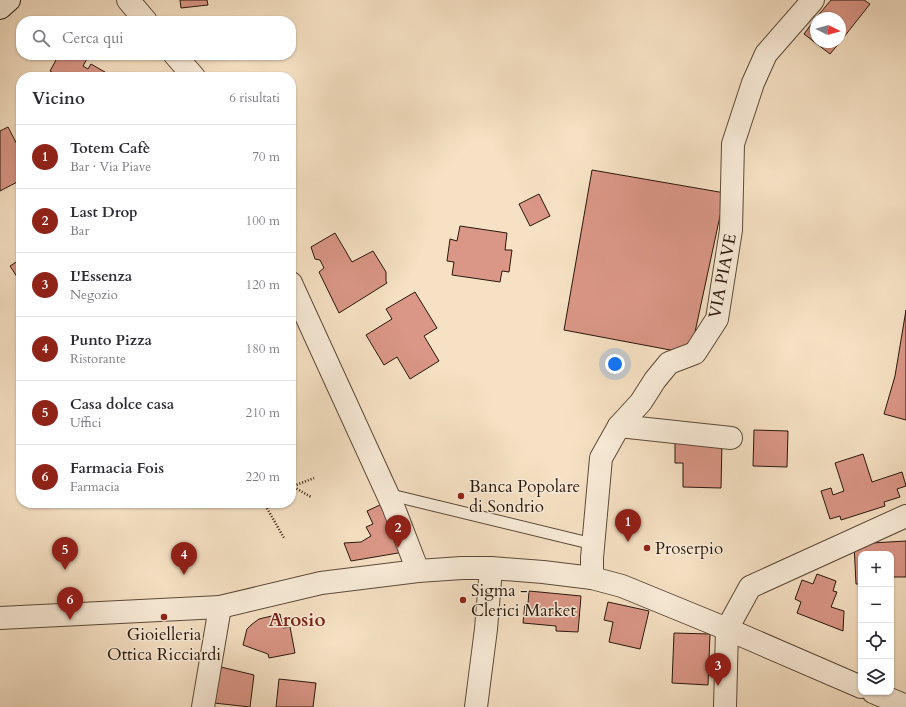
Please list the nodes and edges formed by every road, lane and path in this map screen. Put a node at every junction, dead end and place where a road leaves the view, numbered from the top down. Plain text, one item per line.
1 (9, 0) edge
2 (128, 0) edge
3 (813, 0) edge
4 (0, 8) edge
5 (142, 16) edge
6 (179, 60) edge
7 (190, 72) edge
8 (296, 294) edge
9 (619, 426) junction
10 (731, 438) dead end
11 (314, 478) dead end
12 (296, 485) edge
13 (296, 489) edge
14 (387, 493) junction
15 (311, 497) dead end
16 (268, 509) edge
17 (906, 516) edge
18 (284, 538) dead end
19 (593, 544) junction
20 (491, 568) junction
21 (418, 571) junction
22 (592, 578) junction
23 (220, 607) junction
24 (0, 618) edge
25 (727, 629) junction
26 (858, 686) edge
27 (880, 695) edge
28 (906, 706) edge
29 (203, 707) edge
30 (476, 707) edge
31 (725, 707) edge

1 - 4 street
2 - 5 street
3 - 9 street, VIA PIAVE
6 - 7 street
8 - 14 street
9 - 10 street
9 - 19 street, VIA PIAVE
11 - 12 path
13 - 15 path
14 - 19 lane
14 - 21 street
16 - 18 path
17 - 25 street
19 - 22 street, VIA PIAVE
20 - 21 street
20 - 22 street
20 - 30 street
21 - 23 street
22 - 25 street
23 - 24 street
23 - 29 street
25 - 26 street
25 - 31 street
27 - 28 street

